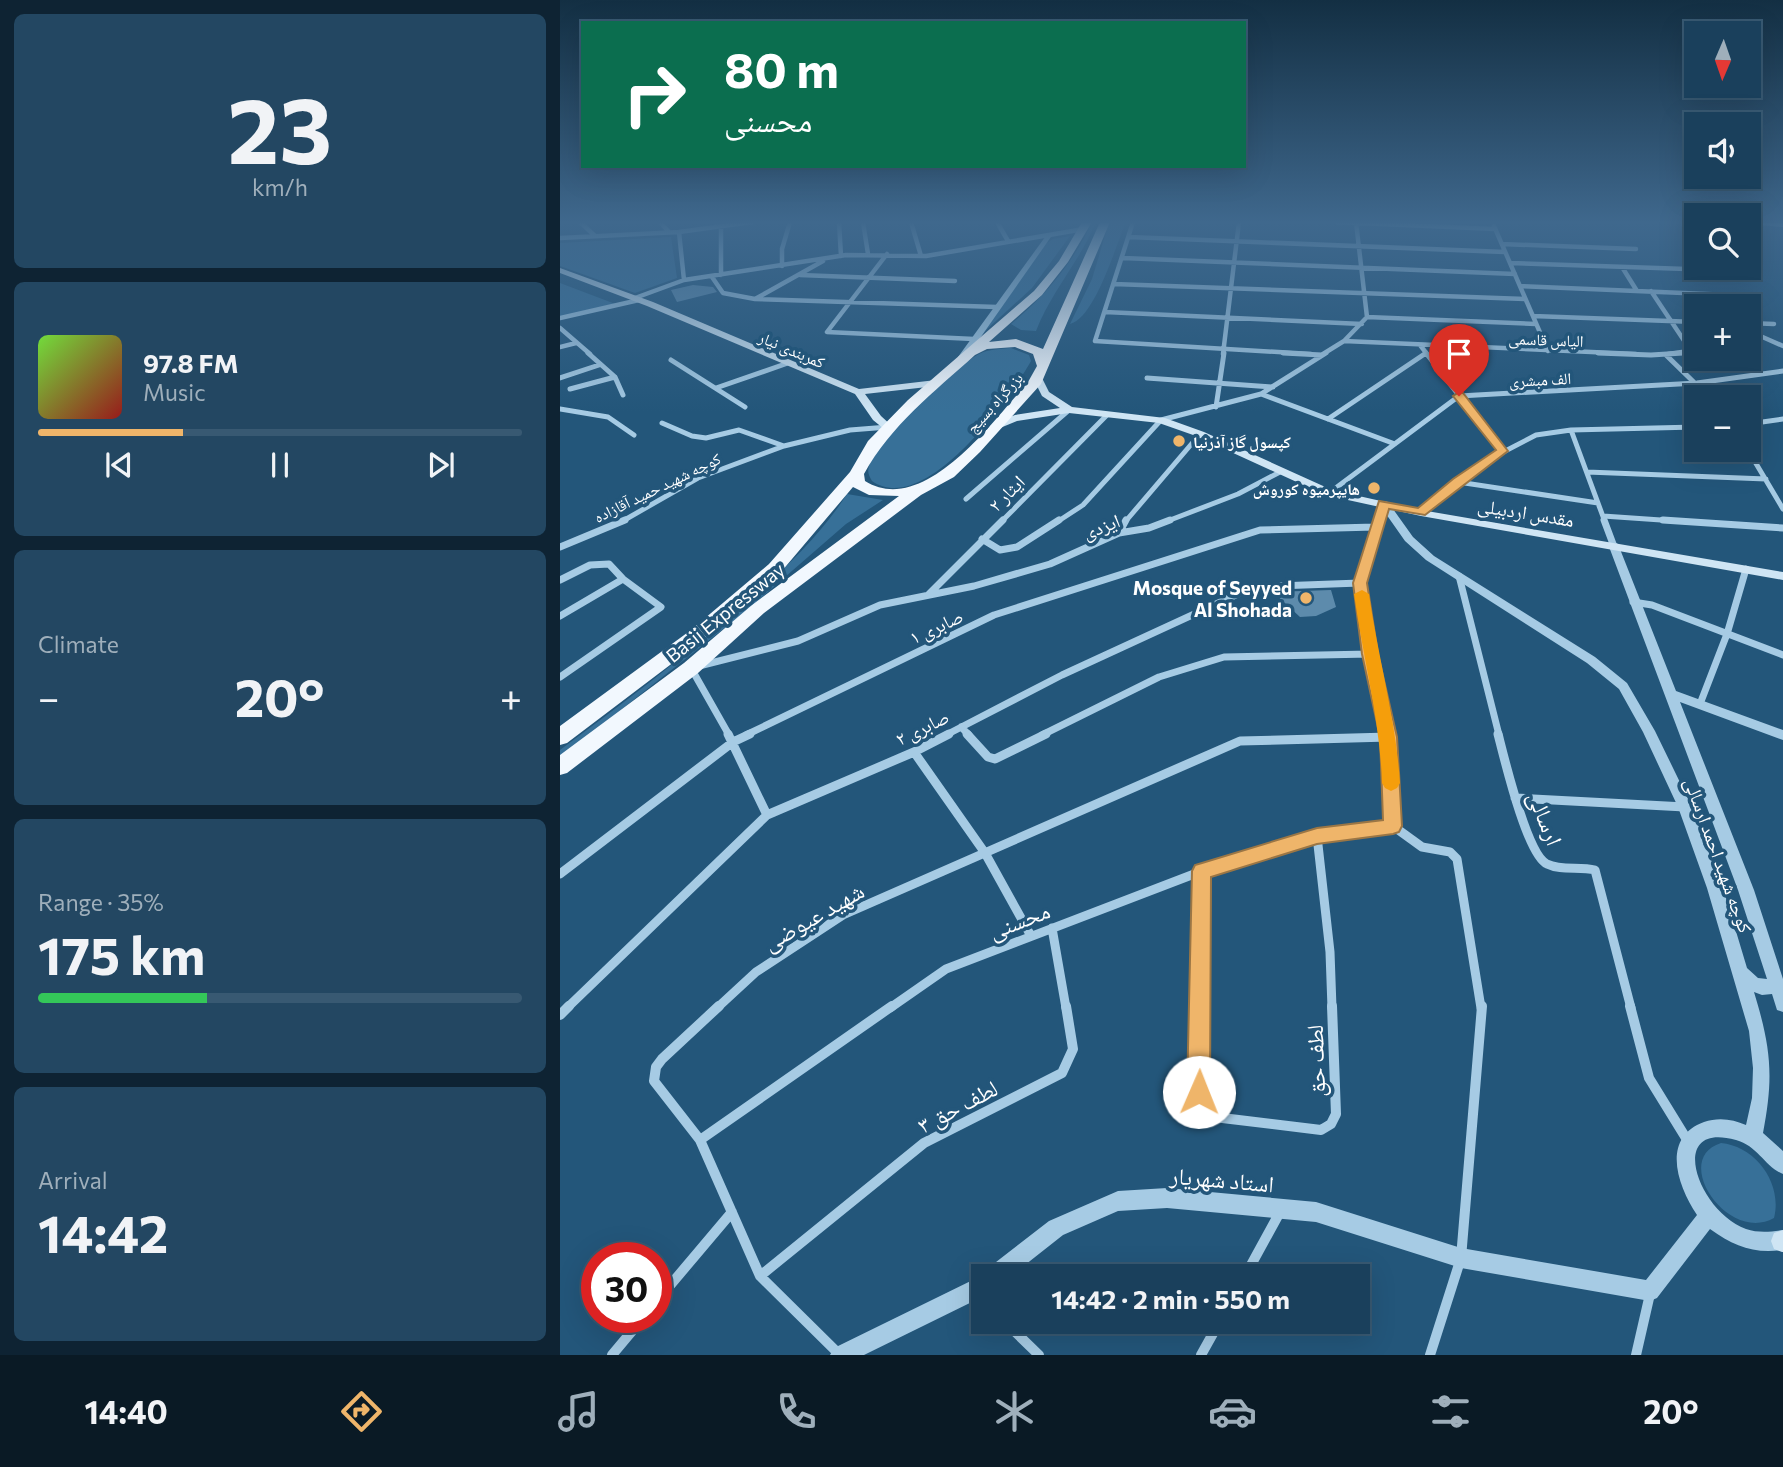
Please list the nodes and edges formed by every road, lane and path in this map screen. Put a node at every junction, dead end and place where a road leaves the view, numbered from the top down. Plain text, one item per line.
1 (600, 285) edge
2 (671, 285) edge
3 (714, 285) edge
4 (780, 285) edge
5 (864, 285) edge
6 (1014, 285) edge
7 (1044, 285) edge
8 (1070, 285) edge
9 (1114, 285) edge
10 (1150, 285) edge
11 (1364, 285) edge
12 (1633, 285) edge
13 (1520, 286) joint
14 (1231, 288) junction
15 (1637, 291) junction
16 (1651, 291) junction
17 (1365, 292) junction
18 (1713, 294) edge
19 (637, 299) junction
20 (755, 299) junction
21 (1525, 299) junction
22 (851, 302) junction
23 (998, 307) junction
24 (1105, 312) junction
25 (1533, 316) junction
26 (1227, 317) junction
27 (1367, 317) junction
28 (560, 318) edge
29 (1671, 321) junction
30 (1684, 322) edge
31 (1006, 323) junction
32 (1362, 324) junction
33 (1536, 324) junction
34 (1761, 324) edge
35 (1774, 324) dead end
36 (560, 328) edge
37 (1044, 333) junction
38 (1761, 336) edge
39 (1684, 338) edge
40 (1343, 341) junction
41 (576, 343) junction
42 (1420, 345) junction
43 (560, 346) edge
44 (1783, 346) edge
45 (1224, 349) junction
46 (969, 350) junction
47 (1548, 351) junction
48 (1684, 352) edge
49 (1426, 353) junction
50 (1324, 355) junction
51 (1666, 355) junction
52 (671, 360) dead end
53 (788, 363) junction
54 (599, 365) junction
55 (1783, 371) edge
56 (1041, 372) junction
57 (615, 377) junction
58 (560, 378) edge
59 (1147, 378) dead end
60 (1219, 382) junction
61 (936, 383) junction
62 (1697, 383) junction
63 (1274, 387) junction
64 (716, 388) junction
65 (570, 390) dead end
66 (858, 392) junction
67 (1261, 394) junction
68 (623, 395) dead end
69 (1459, 396) junction
70 (745, 407) dead end
71 (1216, 407) junction
72 (560, 409) edge
73 (1069, 410) junction
74 (1107, 415) junction
75 (1328, 419) junction
76 (1783, 419) edge
77 (1161, 420) junction
78 (1761, 422) edge
79 (662, 423) dead end
80 (996, 426) junction
81 (888, 427) junction
82 (1684, 427) edge
83 (1571, 430) junction
84 (1200, 433) junction
85 (634, 435) dead end
86 (1395, 444) junction
87 (784, 446) junction
88 (1502, 451) junction
89 (1755, 462) edge
90 (1280, 472) junction
91 (1587, 472) junction
92 (856, 474) junction
93 (1766, 480) junction
94 (1458, 482) junction
95 (917, 491) junction
96 (1329, 493) junction
97 (966, 499) dead end
98 (1598, 503) junction
99 (1384, 504) junction
100 (1783, 509) edge
101 (1421, 513) junction
102 (1603, 516) junction
103 (1375, 527) junction
104 (1783, 528) edge
105 (1119, 533) junction
106 (982, 539) junction
107 (1613, 544) junction
108 (560, 547) edge
109 (1746, 569) junction
110 (1459, 576) junction
111 (1783, 576) edge
112 (623, 579) junction
113 (560, 580) edge
114 (1360, 583) junction
115 (929, 594) junction
116 (1633, 602) junction
117 (560, 616) edge
118 (1727, 634) junction
119 (1370, 654) junction
120 (1783, 655) edge
121 (691, 668) junction
122 (560, 677) edge
123 (1671, 694) junction
124 (1700, 705) junction
125 (961, 727) junction
126 (1783, 735) edge
127 (560, 737) edge
128 (1389, 737) junction
129 (733, 742) junction
130 (914, 752) junction
131 (560, 767) edge
132 (1515, 798) junction
133 (1685, 807) junction
134 (767, 815) junction
135 (1393, 826) junction
136 (1317, 836) junction
137 (985, 853) junction
138 (1202, 871) junction
139 (560, 874) edge
140 (1052, 928) junction
141 (1031, 936) junction
142 (1741, 973) junction
143 (1776, 984) junction
144 (1783, 1004) edge
145 (560, 1015) edge
146 (1753, 1137) junction
147 (700, 1140) junction
148 (1689, 1144) junction
149 (1783, 1165) edge
150 (1282, 1208) junction
151 (732, 1212) junction
152 (1709, 1215) junction
153 (1783, 1241) edge
154 (1461, 1258) junction
155 (1010, 1264) edge
156 (1252, 1264) edge
157 (760, 1276) junction
158 (672, 1283) edge
159 (1650, 1291) junction
160 (971, 1296) edge
161 (630, 1333) edge
162 (1017, 1334) edge
163 (1213, 1334) edge
164 (612, 1355) edge
165 (841, 1355) edge
166 (1039, 1355) edge
167 (1201, 1355) edge
168 (1430, 1355) edge
169 (1636, 1355) edge

1 - 19 main road, کمربندی نیار
2 - 19 street
3 - 20 street
4 - 20 street
5 - 22 street
6 - 23 street
7 - 31 highway
8 - 37 highway
9 - 24 street
10 - 14 street
11 - 17 street
12 - 15 street
13 - 15 street
13 - 21 street
14 - 17 street
14 - 26 street
15 - 16 street
16 - 18 street
16 - 29 street
17 - 21 street
17 - 27 street
19 - 28 street
19 - 53 main road, کمربندی نیار
20 - 22 street
21 - 25 street
22 - 23 street
22 - 46 street
23 - 46 street
24 - 26 street
24 - 45 street
25 - 29 street
25 - 33 street
26 - 32 street
26 - 45 street
27 - 32 street
27 - 33 street
29 - 30 street
29 - 39 street
31 - 37 highway
31 - 46 highway
32 - 40 street
33 - 47 street
34 - 35 street
36 - 41 street
37 - 56 highway
38 - 44 street
40 - 42 street, الیاس قاسمی
40 - 50 street
41 - 43 street
41 - 54 street
42 - 47 street, الیاس قاسمی
42 - 49 street
45 - 50 street
45 - 60 street
46 - 56 highway, بزرگراه بسیج
46 - 61 highway, بزرگراه بسیج
47 - 51 street, الیاس قاسمی
48 - 51 street, الیاس قاسمی
49 - 69 street
49 - 75 street
50 - 63 street
51 - 62 street
52 - 64 street
53 - 64 street
53 - 66 main road, کمربندی نیار
54 - 57 street
54 - 58 street
55 - 62 street, الف مبشری
56 - 73 main road
56 - 80 highway, بزرگراه بسیج
57 - 65 street
57 - 68 street
59 - 60 street
60 - 63 street
60 - 71 street
61 - 66 main road
61 - 81 highway, بزرگراه بسیج
62 - 69 street, الف مبشری
63 - 67 street
64 - 70 street
66 - 81 main road
67 - 71 street
67 - 75 street
69 - 86 street
69 - 88 street
71 - 77 street
72 - 85 street
73 - 74 main road, مقدس اردبیلی
73 - 80 main road, مقدس اردبیلی
73 - 97 street
74 - 77 main road, مقدس اردبیلی
74 - 106 street, ایثار ۲
75 - 86 street
76 - 78 street
77 - 84 main road, مقدس اردبیلی
77 - 106 street
79 - 87 street
80 - 95 highway, بزرگراه بسیج
81 - 87 street, کوچه شهید حمید آقازاده
81 - 92 highway, بزرگراه بسیج
82 - 83 street
83 - 88 street
83 - 91 street
84 - 90 main road, مقدس اردبیلی
84 - 105 street
86 - 96 street
87 - 108 street, کوچه شهید حمید آقازاده
88 - 94 street
89 - 93 street
90 - 96 main road, مقدس اردبیلی
90 - 105 street, ایزدی
91 - 93 street
91 - 98 street
92 - 95 highway, بزرگراه بسیج
92 - 127 highway, Basij Expressway
93 - 100 street
94 - 98 street
94 - 101 street
95 - 121 highway, Basij Expressway
96 - 99 main road, مقدس اردبیلی
98 - 102 street
99 - 101 main road, مقدس اردبیلی
99 - 103 street
99 - 110 street, کوچه شهید احمد ارسالی
101 - 107 main road, مقدس اردبیلی
102 - 104 street
102 - 107 street
103 - 114 street
103 - 129 street, صابری ۱
105 - 115 street, ایزدی
106 - 115 street, ایثار ۲
107 - 109 main road, مقدس اردبیلی
107 - 116 street, کوچه شهید احمد ارسالی
109 - 111 main road, مقدس اردبیلی
109 - 118 street
110 - 132 street, ارسالی
110 - 133 street, کوچه شهید احمد ارسالی
112 - 113 street
112 - 117 street
112 - 122 street
114 - 119 street
114 - 125 street, صابری ۲
115 - 121 street, ایزدی
116 - 118 street
116 - 123 street, کوچه شهید احمد ارسالی
118 - 120 street
118 - 124 street
119 - 125 street
119 - 128 street
121 - 129 street
121 - 131 highway, Basij Expressway
123 - 124 street
123 - 143 street, کوچه شهید احمد ارسالی
124 - 126 street
125 - 130 street, صابری ۲
128 - 135 street
128 - 137 street, شهید عیوضی
129 - 134 street
129 - 139 street, صابری ۱
130 - 134 street, صابری ۲
130 - 137 street
132 - 133 street
132 - 148 street, ارسالی
133 - 142 street, کوچه شهید احمد ارسالی
134 - 145 street, صابری ۲
135 - 136 street, محسنی
135 - 154 street
136 - 138 street, محسنی
136 - 138 street, لطف حق
137 - 141 street
137 - 147 street, شهید عیوضی
138 - 140 street, محسنی
140 - 141 street, محسنی
140 - 157 street, لطف حق ۳
141 - 147 street, محسنی
142 - 143 street
142 - 146 street, کوچه شهید احمد ارسالی
143 - 144 street, کوچه شهید احمد ارسالی
146 - 148 street
146 - 149 street
147 - 151 street, شهید عیوضی
148 - 152 street
150 - 154 street, استاد شهریار
150 - 155 street, استاد شهریار
150 - 156 street
151 - 157 street, شهید عیوضی
151 - 158 street
152 - 153 street
152 - 159 street
154 - 159 street, استاد شهریار
154 - 168 street
157 - 165 street, شهید عیوضی
159 - 169 street
160 - 165 street
161 - 164 street
162 - 166 street
163 - 167 street

